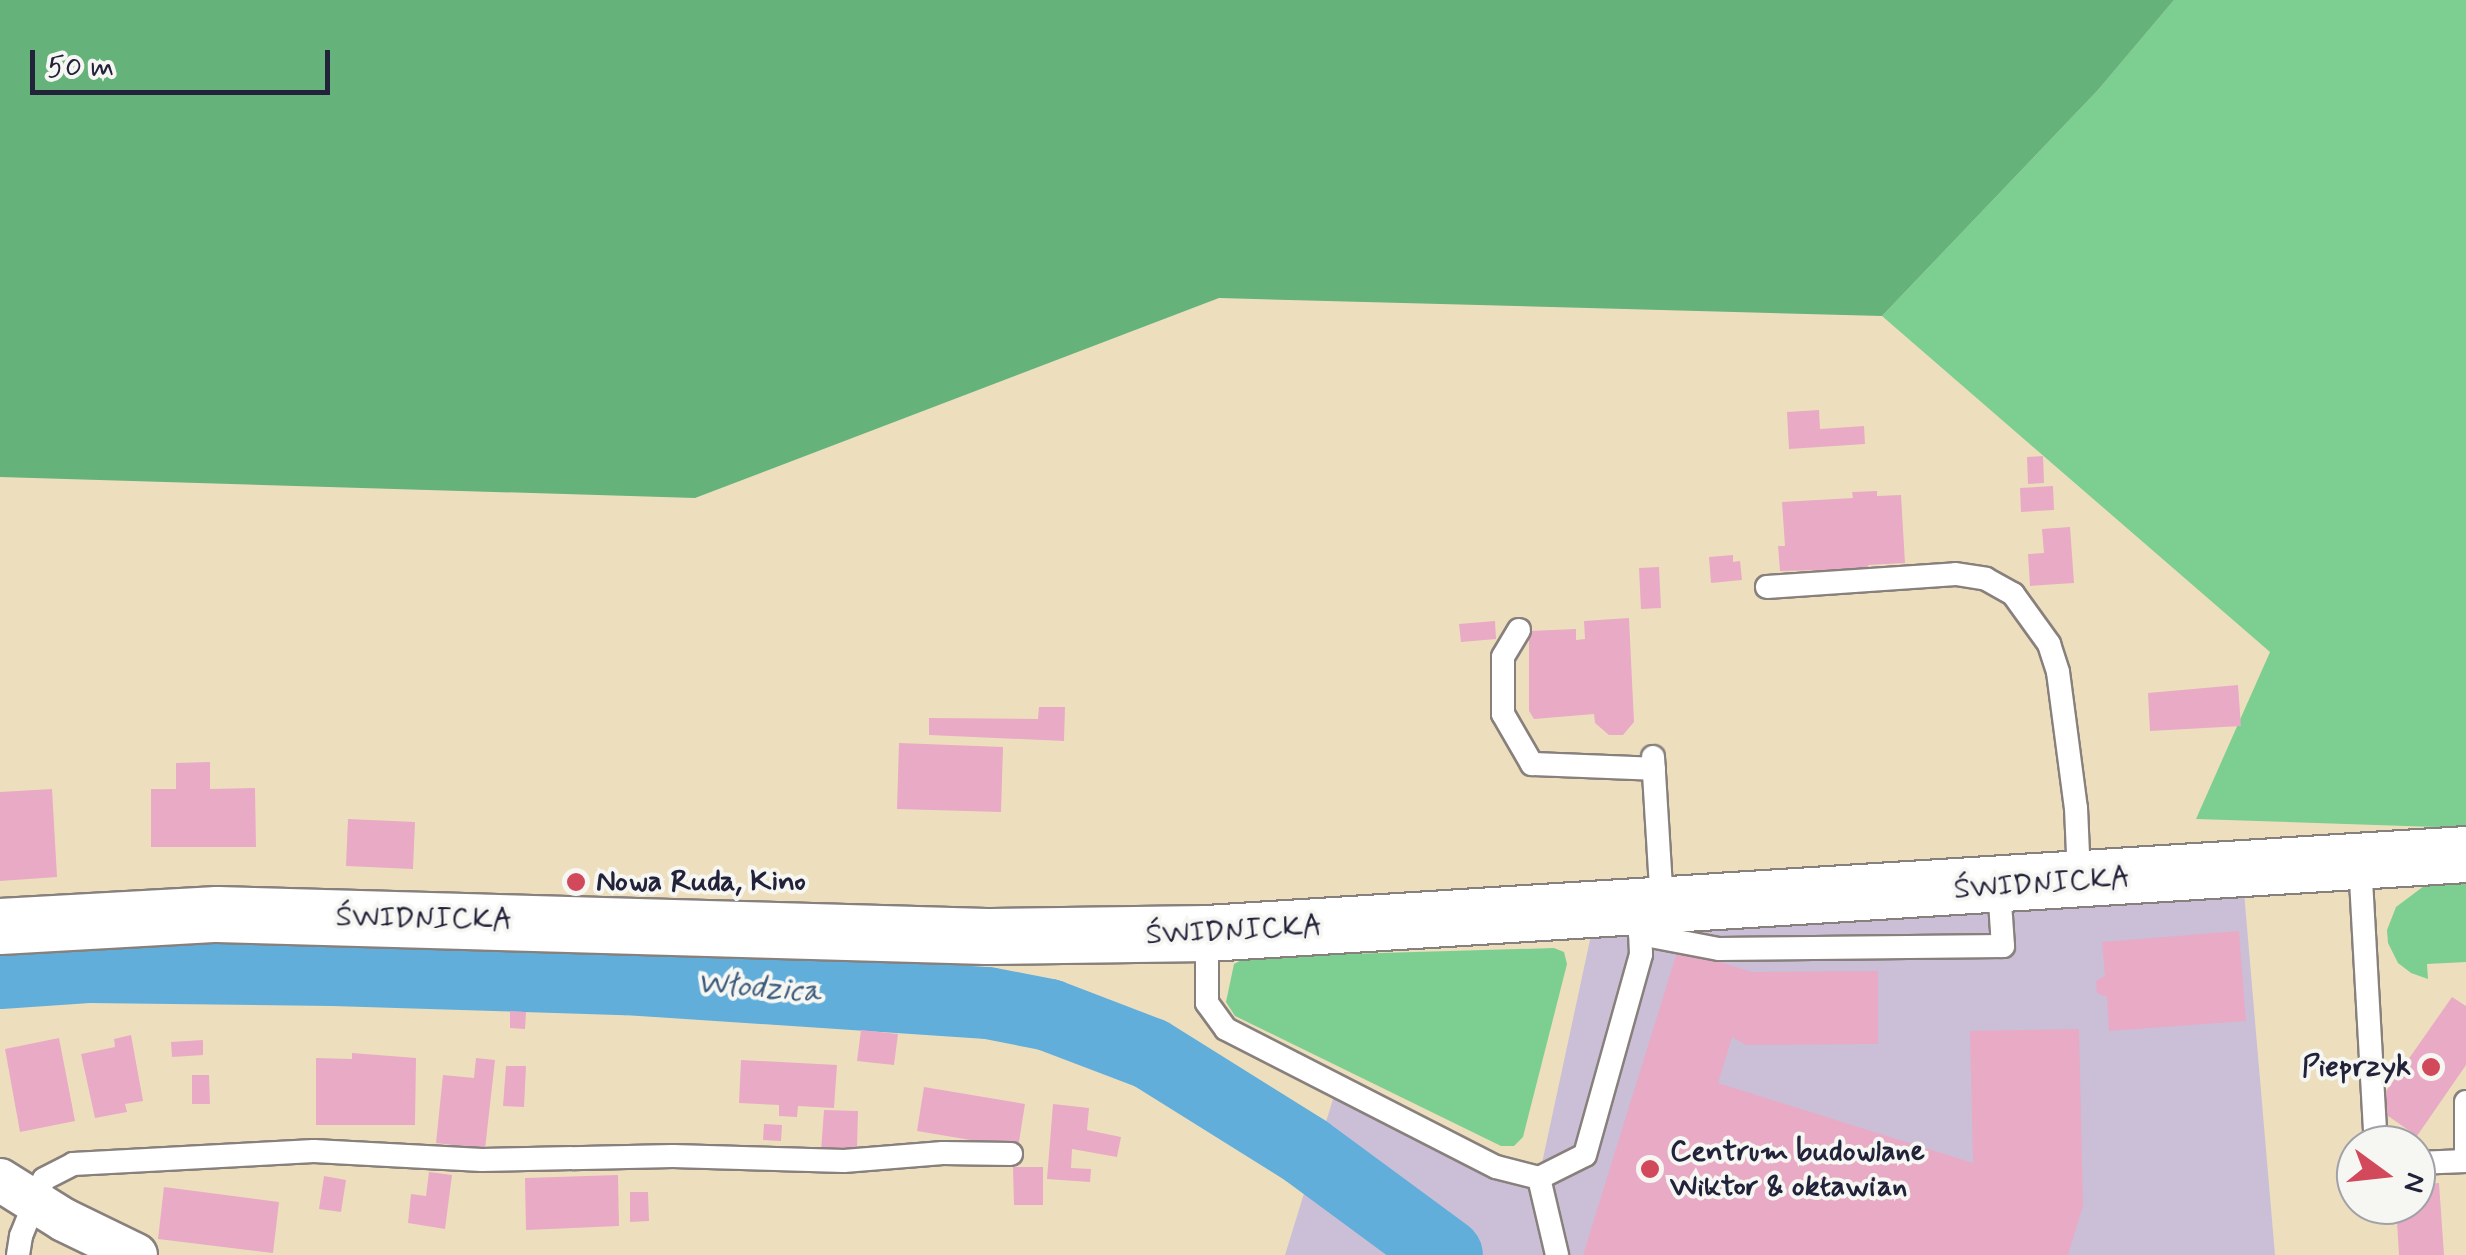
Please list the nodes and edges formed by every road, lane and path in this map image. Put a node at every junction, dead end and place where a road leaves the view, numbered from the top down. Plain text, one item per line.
1 (1767, 588) dead end
2 (1518, 630) dead end
3 (2466, 854) edge
4 (2360, 862) junction
5 (2080, 882) junction
6 (1647, 917) junction
7 (0, 926) edge
8 (1208, 933) junction
9 (2466, 1102) edge
10 (2375, 1125) edge
11 (1011, 1154) dead end
12 (2466, 1159) edge
13 (2436, 1162) edge
14 (1538, 1178) junction
15 (17, 1191) edge
16 (18, 1255) edge
17 (136, 1255) edge
18 (1557, 1255) edge

1 - 5 lane
2 - 6 lane
3 - 4 street, ŚWIDNICKA
4 - 5 street, ŚWIDNICKA
4 - 10 lane
5 - 6 street, ŚWIDNICKA
6 - 8 street, ŚWIDNICKA
6 - 14 lane
7 - 8 street, ŚWIDNICKA
8 - 14 lane
9 - 12 lane
11 - 15 lane
12 - 13 lane
14 - 18 lane
15 - 16 lane
15 - 17 street

